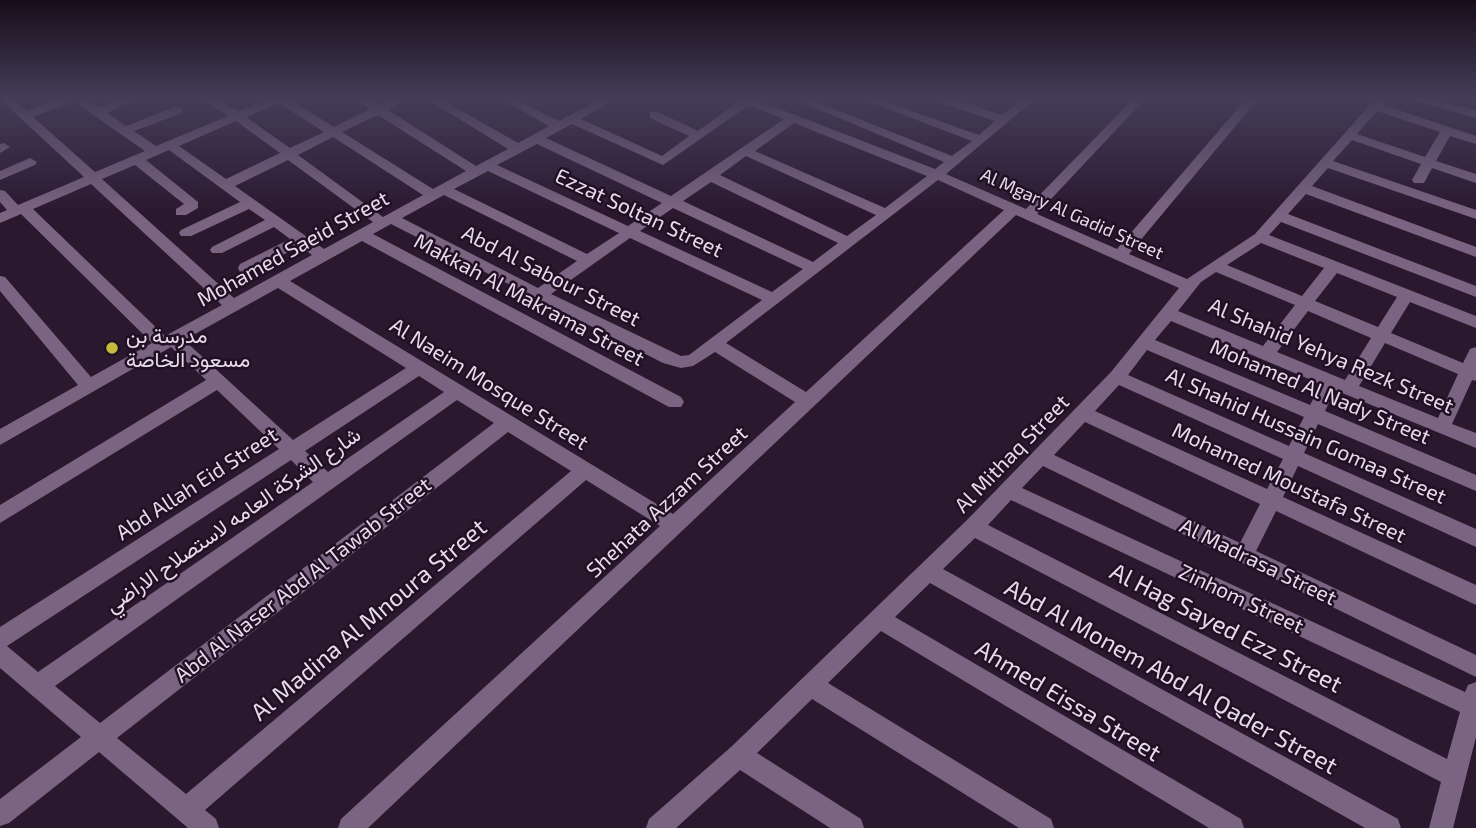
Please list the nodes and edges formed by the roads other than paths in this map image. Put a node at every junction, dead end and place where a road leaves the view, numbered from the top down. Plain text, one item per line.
1 (50, 138) edge
2 (134, 138) edge
3 (187, 138) edge
4 (267, 138) edge
5 (322, 138) edge
6 (343, 138) edge
7 (428, 138) edge
8 (499, 138) edge
9 (601, 138) edge
10 (697, 138) edge
11 (764, 138) edge
12 (843, 138) edge
13 (896, 138) edge
14 (974, 138) edge
15 (984, 138) edge
16 (1099, 138) edge
17 (1219, 138) edge
18 (1347, 138) edge
19 (1357, 138) edge
20 (1443, 138) edge
21 (537, 139) joint
22 (981, 140) junction
23 (170, 145) junction
24 (518, 149) junction
25 (154, 151) junction
26 (745, 151) junction
27 (289, 154) junction
28 (135, 159) junction
29 (954, 161) junction
30 (30, 162) dead end
31 (1325, 163) junction
32 (1429, 163) junction
33 (482, 169) junction
34 (935, 174) junction
35 (0, 176) edge
36 (710, 176) junction
37 (95, 177) junction
38 (1476, 179) edge
39 (1419, 180) dead end
40 (226, 185) junction
41 (1303, 187) junction
42 (439, 193) junction
43 (0, 194) edge
44 (672, 202) junction
45 (250, 203) junction
46 (20, 209) junction
47 (181, 212) dead end
48 (1021, 212) junction
49 (886, 214) junction
50 (1476, 215) edge
51 (1279, 216) junction
52 (0, 218) edge
53 (275, 221) junction
54 (388, 221) junction
55 (630, 232) junction
56 (186, 233) dead end
57 (363, 235) junction
58 (1260, 237) junction
59 (301, 240) junction
60 (848, 242) junction
61 (217, 250) dead end
62 (1476, 252) edge
63 (323, 256) junction
64 (1119, 256) junction
65 (589, 261) junction
66 (1216, 266) junction
67 (1334, 266) junction
68 (245, 268) dead end
69 (814, 268) junction
70 (0, 281) edge
71 (278, 281) junction
72 (1189, 287) junction
73 (1476, 292) edge
74 (539, 295) junction
75 (1406, 295) junction
76 (773, 299) junction
77 (1305, 303) junction
78 (233, 306) junction
79 (1169, 314) junction
80 (1476, 322) edge
81 (1381, 335) junction
82 (168, 342) junction
83 (1146, 343) junction
84 (715, 344) junction
85 (1476, 353) edge
86 (1266, 354) junction
87 (418, 368) junction
88 (1472, 373) edge
89 (1117, 377) junction
90 (218, 381) junction
91 (1340, 384) junction
92 (89, 386) junction
93 (456, 392) junction
94 (808, 401) junction
95 (675, 402) dead end
96 (1083, 413) junction
97 (1314, 414) junction
98 (508, 422) junction
99 (1442, 427) junction
100 (1, 434) edge
101 (1476, 441) edge
102 (292, 450) junction
103 (1293, 455) junction
104 (1041, 457) junction
105 (586, 470) junction
106 (326, 482) junction
107 (1476, 483) edge
108 (1008, 490) junction
109 (1270, 499) junction
110 (0, 515) edge
111 (676, 526) junction
112 (973, 527) junction
113 (1476, 538) edge
114 (1244, 555) junction
115 (928, 571) junction
116 (1476, 595) edge
117 (878, 618) junction
118 (0, 639) edge
119 (0, 654) edge
120 (1476, 666) edge
121 (810, 685) junction
122 (37, 686) junction
123 (1475, 703) edge
124 (98, 737) junction
125 (739, 755) junction
126 (1455, 776) junction
127 (186, 810) junction
128 (0, 814) edge
129 (207, 828) edge
130 (350, 828) edge
131 (658, 828) edge
132 (852, 828) edge
133 (1042, 828) edge
134 (1232, 828) edge
135 (1389, 828) edge
136 (1441, 828) edge

1 - 37 street
2 - 25 street
3 - 23 street
4 - 27 street, Abd Al Sabour Street
5 - 27 street
6 - 42 street
7 - 33 street, Ezzat Soltan Street
8 - 24 street
9 - 10 street
11 - 26 street
12 - 34 street, Al Mgary Al Gadid Street
13 - 29 street
14 - 22 street
15 - 22 street
16 - 48 street, Shehata Azzam Street
17 - 64 street
18 - 31 street, Al Mithaq Street
19 - 32 street
20 - 32 street
21 - 24 street, Mohamed Saeid Street
21 - 44 street
22 - 29 street
23 - 25 street
23 - 40 street
24 - 33 street, Mohamed Saeid Street
25 - 28 street
26 - 36 street
26 - 49 street
27 - 40 street
27 - 54 street, Abd Al Sabour Street
28 - 37 street
28 - 47 street
29 - 34 street
30 - 35 street
31 - 41 street, Al Mithaq Street
31 - 50 street
32 - 38 street
32 - 39 street
33 - 42 street, Mohamed Saeid Street
33 - 55 street, Ezzat Soltan Street
34 - 48 street, Al Mgary Al Gadid Street
34 - 49 street
36 - 44 street
36 - 60 street
37 - 46 street
37 - 78 street
40 - 45 street
41 - 51 street, Al Mithaq Street
41 - 62 street
42 - 54 street, Mohamed Saeid Street
42 - 65 street
43 - 46 street
44 - 55 street
44 - 69 street
45 - 53 street
45 - 56 street
46 - 52 street
46 - 82 street
48 - 64 street, Al Mgary Al Gadid Street
48 - 94 street, Shehata Azzam Street
49 - 60 street
51 - 58 street, Al Mithaq Street
51 - 73 street
53 - 59 street
53 - 61 street
54 - 57 street, Mohamed Saeid Street
54 - 74 street, Abd Al Sabour Street
55 - 65 street
55 - 76 street, Ezzat Soltan Street
57 - 63 street, Mohamed Saeid Street
57 - 95 street, Makkah Al Makrama Street
58 - 66 street, Al Mithaq Street
58 - 67 street
59 - 63 street
59 - 68 street
60 - 69 street
63 - 71 street, Mohamed Saeid Street
64 - 72 street, Al Mgary Al Gadid Street
65 - 74 street
66 - 72 street, Al Mithaq Street
66 - 77 street
67 - 75 street
67 - 77 street
69 - 76 street
70 - 92 street
71 - 78 street, Mohamed Saeid Street
71 - 87 street, Al Naeim Mosque Street
72 - 79 street, Al Mithaq Street
74 - 84 street, Abd Al Sabour Street
75 - 80 street
75 - 81 street
76 - 84 street
77 - 81 street
77 - 86 street
78 - 82 street, Mohamed Saeid Street
79 - 83 street, Al Mithaq Street
79 - 86 street, Al Shahid Yehya Rezk Street
81 - 88 street
81 - 91 street
82 - 90 street
82 - 92 street, Mohamed Saeid Street
83 - 89 street, Al Mithaq Street
83 - 97 street, Mohamed Al Nady Street
84 - 94 street
85 - 88 street
86 - 91 street, Al Shahid Yehya Rezk Street
87 - 93 street, Al Naeim Mosque Street
87 - 102 street, Abd Allah Eid Street
88 - 99 street
89 - 96 street, Al Mithaq Street
89 - 103 street, Al Shahid Hussain Gomaa Street
90 - 102 street
90 - 110 street
91 - 97 street
91 - 99 street, Al Shahid Yehya Rezk Street
92 - 100 street, Mohamed Saeid Street
93 - 98 street, Al Naeim Mosque Street
93 - 106 street, شارع الشركة العامه لاستصلاح الاراضي
94 - 111 street, Shehata Azzam Street
96 - 104 street, Al Mithaq Street
96 - 109 street, Mohamed Moustafa Street
97 - 103 street
97 - 107 street, Mohamed Al Nady Street
98 - 105 street, Al Naeim Mosque Street
98 - 124 street, Abd Al Naser Abd Al Tawab Street
99 - 101 street, Al Shahid Yehya Rezk Street
102 - 106 street
102 - 118 street, Abd Allah Eid Street
103 - 109 street
103 - 113 street, Al Shahid Hussain Gomaa Street
104 - 108 street, Al Mithaq Street
104 - 114 street, Al Madrasa Street
105 - 111 street, Al Naeim Mosque Street
105 - 127 street, Al Madina Al Mnoura Street
106 - 122 street, شارع الشركة العامه لاستصلاح الاراضي
108 - 112 street, Al Mithaq Street
108 - 123 street, Zinhom Street
109 - 114 street
109 - 116 street, Mohamed Moustafa Street
111 - 130 street, Shehata Azzam Street
112 - 115 street, Al Mithaq Street
112 - 126 street, Al Hag Sayed Ezz Street
114 - 120 street, Al Madrasa Street
115 - 117 street, Al Mithaq Street
115 - 135 street, Abd Al Monem Abd Al Qader Street
117 - 121 street, Al Mithaq Street
117 - 134 street, Ahmed Eissa Street
119 - 122 street
121 - 125 street, Al Mithaq Street
121 - 133 street
122 - 124 street
123 - 126 street
124 - 127 street
124 - 128 street, Abd Al Naser Abd Al Tawab Street
125 - 131 street, Al Mithaq Street
125 - 132 street
126 - 136 street
127 - 129 street

